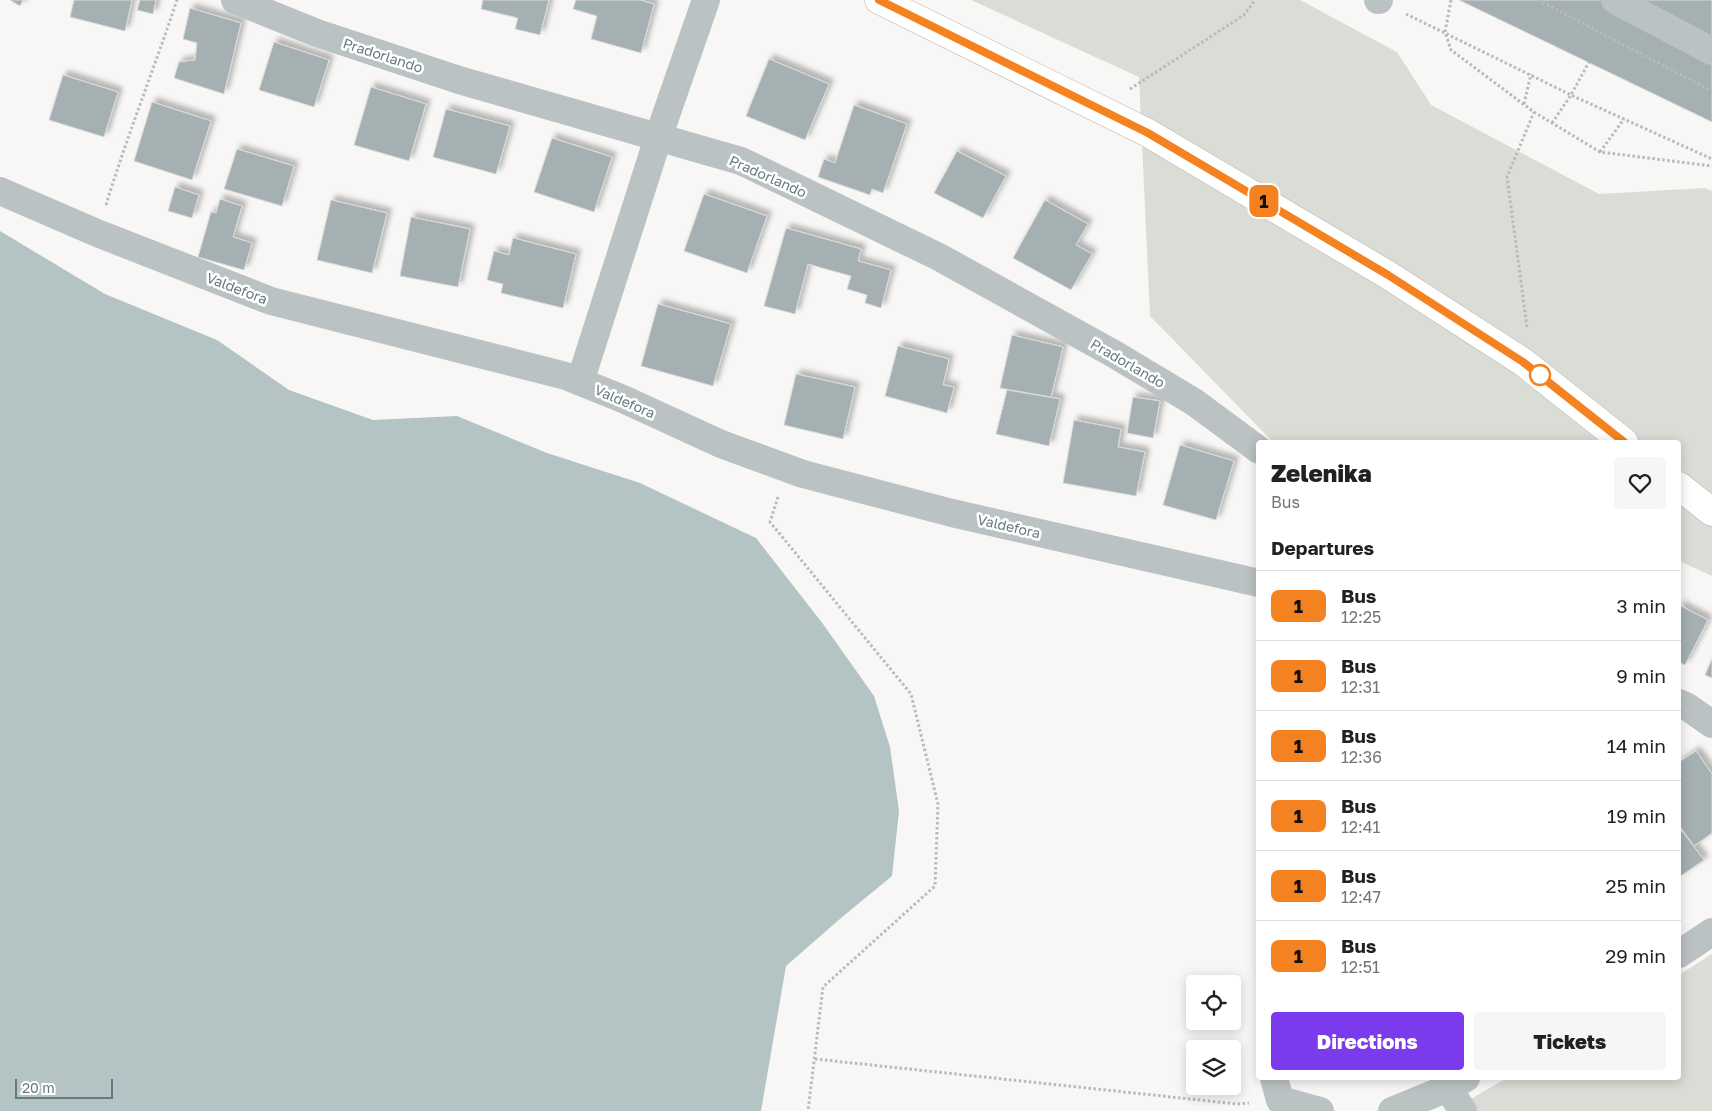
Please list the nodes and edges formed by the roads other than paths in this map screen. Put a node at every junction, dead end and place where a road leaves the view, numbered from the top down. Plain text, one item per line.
1 (235, 0) edge
2 (706, 0) edge
3 (879, 0) edge
4 (1614, 0) edge
5 (1712, 51) edge
6 (658, 138) junction
7 (0, 191) edge
8 (580, 382) junction
9 (1621, 440) edge
10 (1256, 448) edge
11 (1681, 488) edge
12 (1712, 512) edge
13 (1256, 582) edge
14 (1681, 704) edge
15 (1712, 724) edge
16 (1712, 932) edge
17 (1681, 953) edge
18 (1457, 1083) edge
19 (1277, 1089) edge
20 (1320, 1111) edge
21 (1392, 1111) edge
22 (1463, 1111) edge

1 - 6 street, Pradorlando
2 - 6 street
3 - 9 main road
4 - 5 street
6 - 8 street
6 - 10 street, Pradorlando
7 - 8 street, Valdefora
8 - 13 street, Valdefora
11 - 12 main road
14 - 15 street
16 - 17 street
18 - 21 street
18 - 22 street
19 - 20 street

